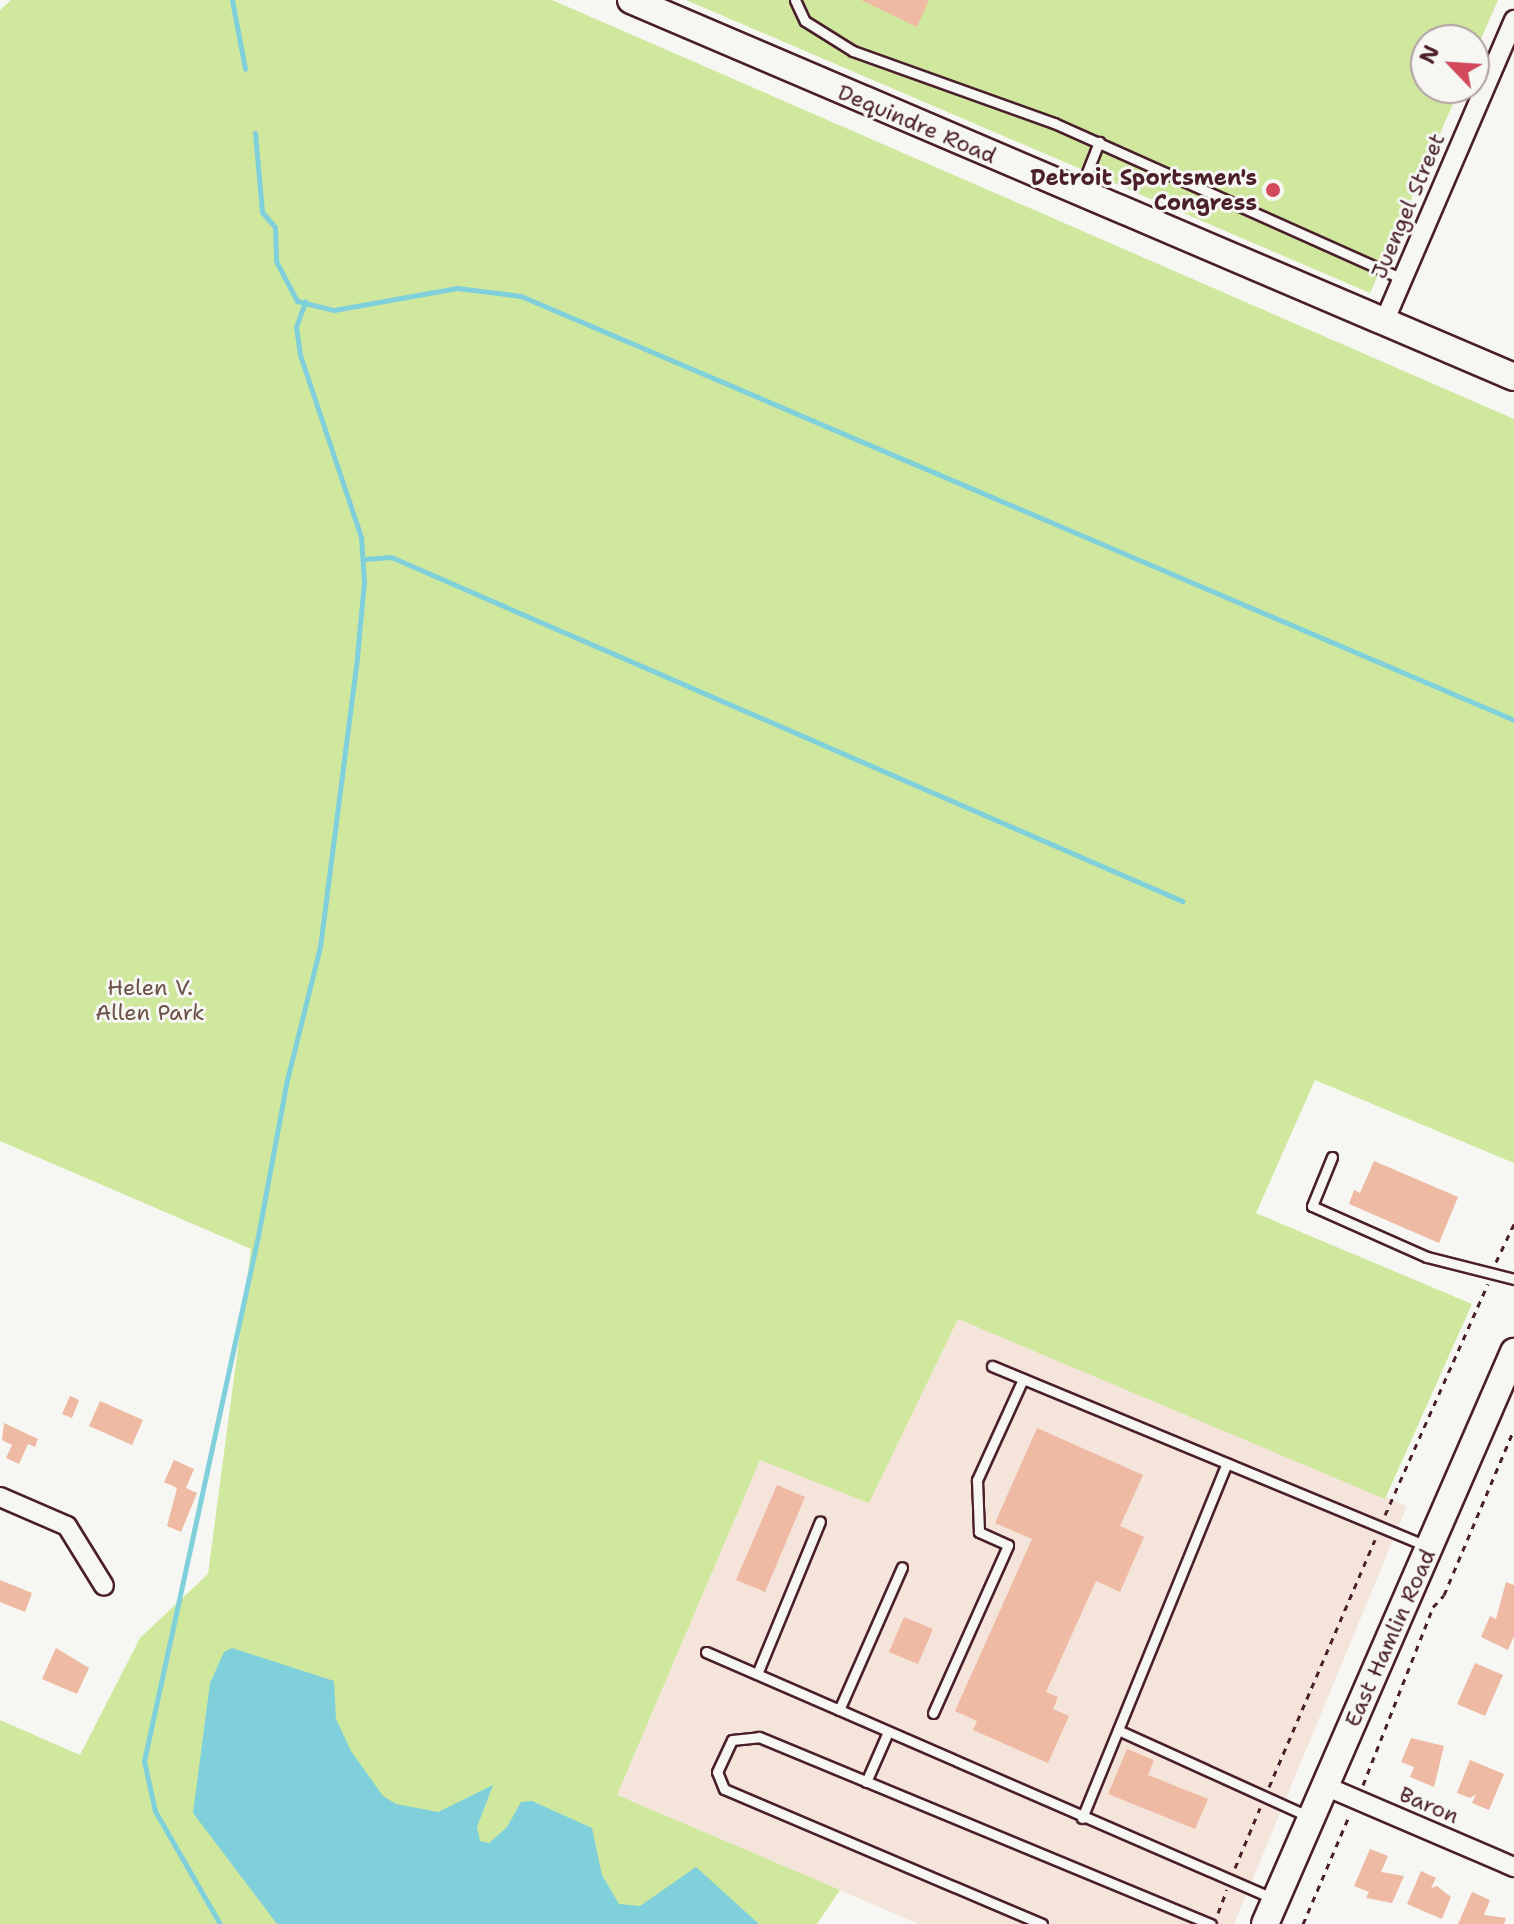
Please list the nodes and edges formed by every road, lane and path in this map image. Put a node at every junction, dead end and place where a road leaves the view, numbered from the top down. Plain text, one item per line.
1 (631, 0) edge
2 (795, 0) edge
3 (1514, 20) edge
4 (1099, 142) junction
5 (1079, 193) junction
6 (1402, 279) junction
7 (1384, 322) junction
8 (1514, 377) edge
9 (1332, 1157) dead end
10 (1514, 1224) edge
11 (1492, 1274) junction
12 (1514, 1279) edge
13 (1514, 1352) edge
14 (992, 1366) dead end
15 (1023, 1379) junction
16 (1514, 1429) edge
17 (1227, 1463) junction
18 (0, 1497) edge
19 (1386, 1514) dead end
20 (820, 1521) dead end
21 (1375, 1539) dead end
22 (1430, 1548) junction
23 (902, 1567) dead end
24 (104, 1586) dead end
25 (706, 1652) dead end
26 (757, 1674) junction
27 (839, 1710) junction
28 (933, 1713) dead end
29 (1118, 1730) junction
30 (888, 1732) junction
31 (1365, 1780) dead end
32 (866, 1782) junction
33 (1325, 1786) junction
34 (1267, 1789) dead end
35 (1260, 1807) dead end
36 (1350, 1815) dead end
37 (1311, 1817) junction
38 (1082, 1818) junction
39 (1514, 1867) edge
40 (1235, 1869) dead end
41 (1226, 1891) dead end
42 (1275, 1900) junction
43 (1191, 1920) edge
44 (1042, 1924) edge
45 (1213, 1924) edge
46 (1265, 1924) edge
47 (1303, 1924) edge

1 - 5 main road, Dequindre Road
2 - 4 lane
3 - 6 street, Juengel Street
4 - 5 lane
4 - 6 lane
5 - 7 main road, Dequindre Road
6 - 7 street, Juengel Street
7 - 8 main road, Dequindre Road
9 - 11 lane
10 - 11 path
11 - 12 lane
11 - 19 path
13 - 22 main road, East Hamlin Road
14 - 15 lane
15 - 17 lane
15 - 28 lane
16 - 31 path
17 - 22 lane
17 - 29 lane
18 - 24 street
20 - 26 lane
21 - 34 path
22 - 33 main road, East Hamlin Road
23 - 27 lane
25 - 26 lane
26 - 27 lane
27 - 30 lane
29 - 37 lane
29 - 38 lane
30 - 32 lane
30 - 38 lane
32 - 43 lane
32 - 44 lane
33 - 37 main road, East Hamlin Road
33 - 39 street, Baron
35 - 40 path
36 - 47 path
37 - 42 main road, East Hamlin Road
38 - 42 lane
41 - 45 path
42 - 46 main road, East Hamlin Road
43 - 45 lane

